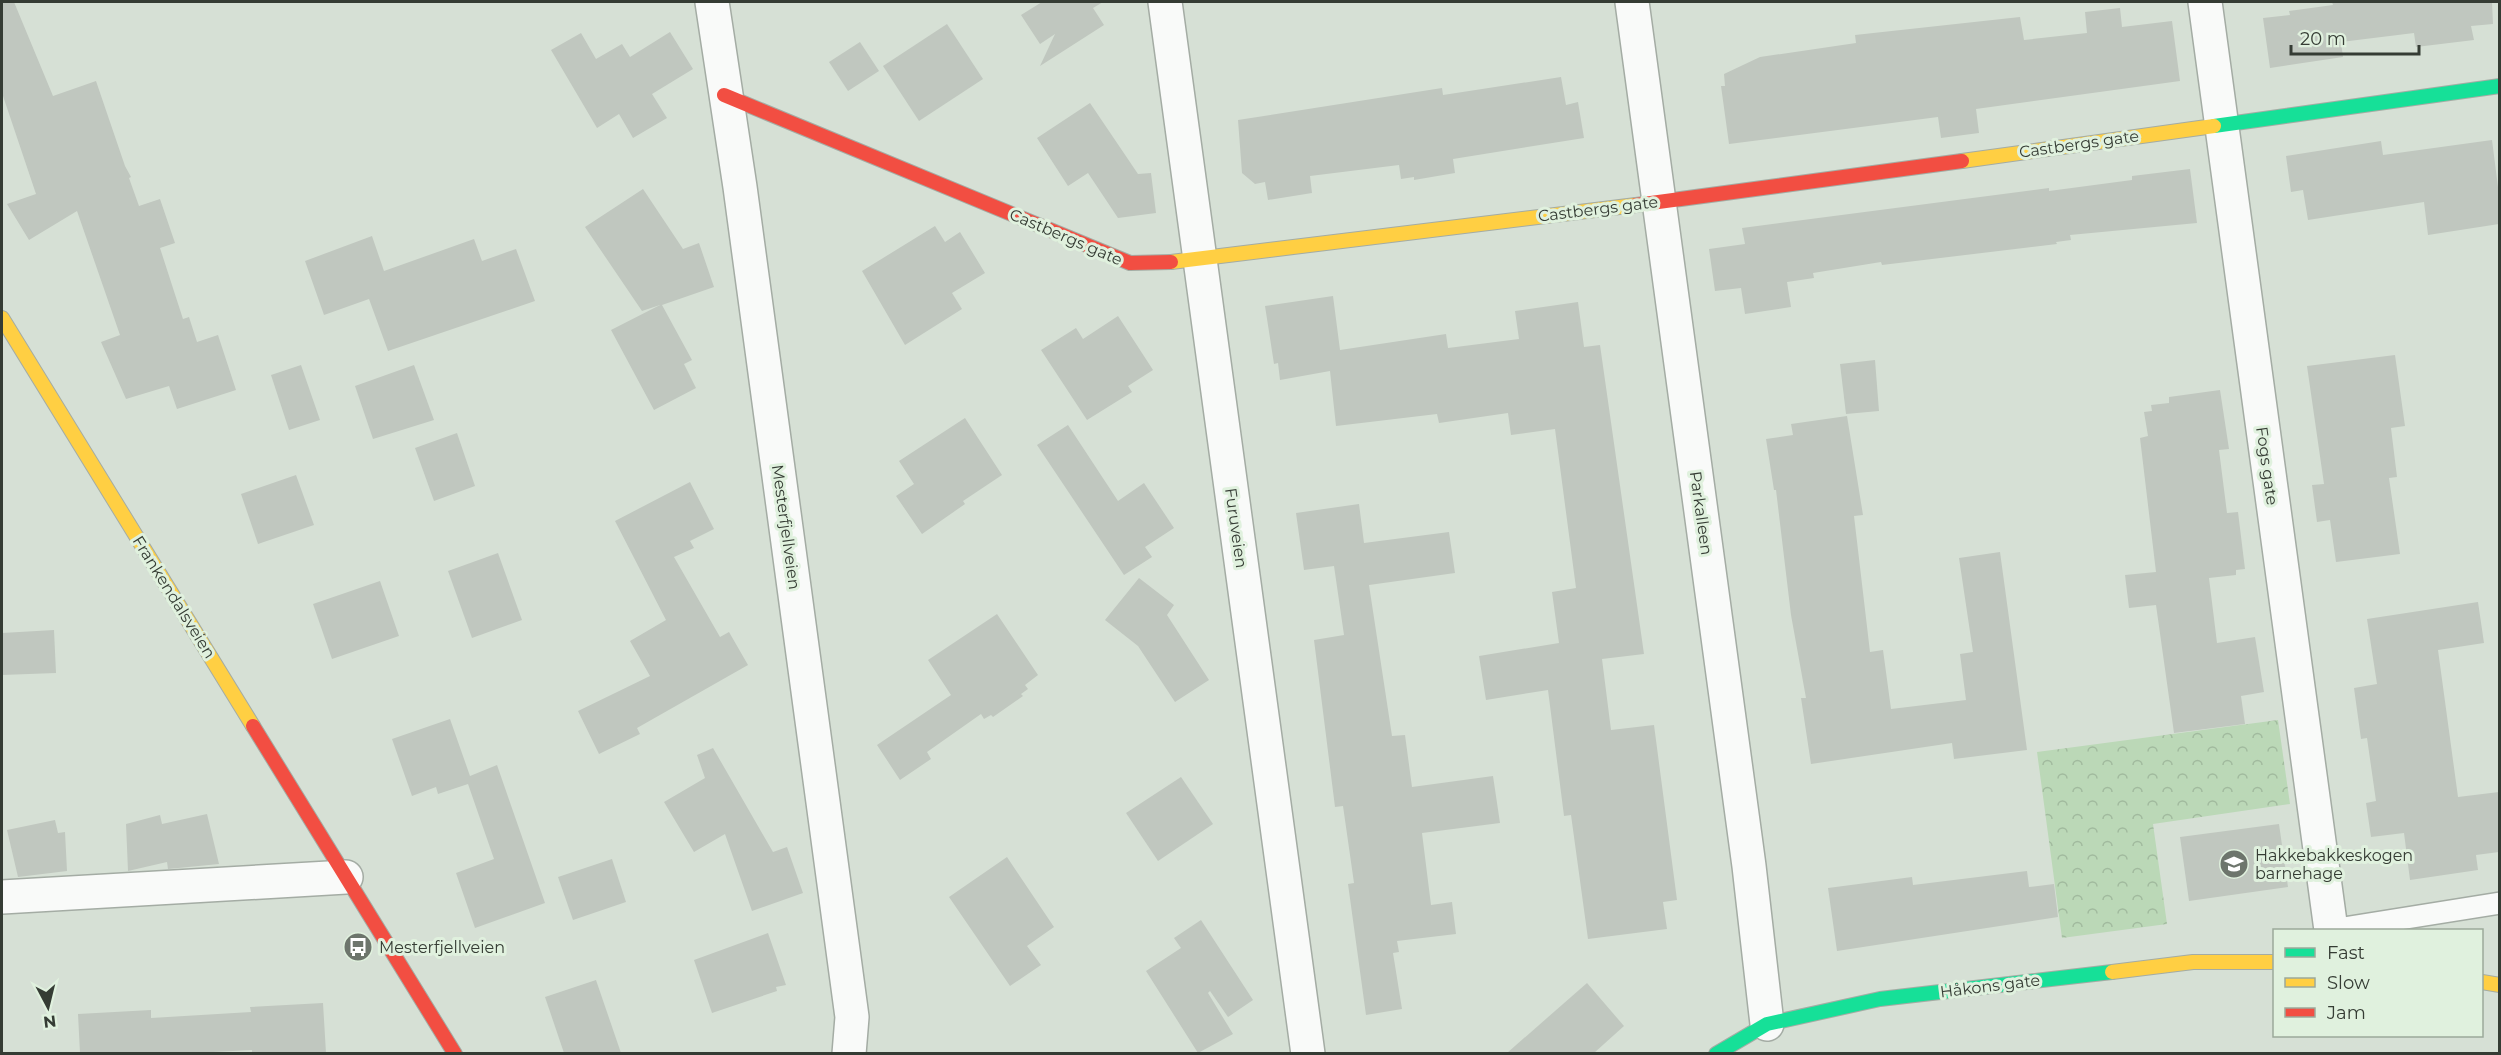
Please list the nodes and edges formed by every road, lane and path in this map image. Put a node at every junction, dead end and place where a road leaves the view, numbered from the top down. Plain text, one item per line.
1 (712, 2) edge
2 (1165, 2) edge
3 (1632, 2) edge
4 (2205, 2) edge
5 (2499, 86) edge
6 (724, 95) junction
7 (2222, 124) junction
8 (1660, 202) junction
9 (1199, 259) junction
10 (2, 318) edge
11 (346, 877) junction
12 (2, 897) edge
13 (2499, 903) edge
14 (2331, 929) edge
15 (2337, 929) edge
16 (2273, 962) edge
17 (2483, 982) edge
18 (2499, 985) edge
19 (1767, 1024) junction
20 (455, 1053) edge
21 (849, 1053) edge
22 (1308, 1053) edge
23 (1716, 1053) edge

1 - 6 street, Mesterfjellveien
2 - 9 street, Furuveien
3 - 8 street, Parkalleen
4 - 7 street, Fogs gate
5 - 7 street, Castbergs gate
6 - 9 street, Castbergs gate
6 - 21 street, Mesterfjellveien
7 - 8 street, Castbergs gate
7 - 14 street, Fogs gate
8 - 9 street, Castbergs gate
8 - 19 street, Parkalleen
9 - 22 street, Furuveien
10 - 11 street, Frankendalsveien
11 - 12 street
11 - 20 street, Frankendalsveien
13 - 15 lane
16 - 19 street, Håkons gate
17 - 18 street
19 - 23 street, Håkons gate

